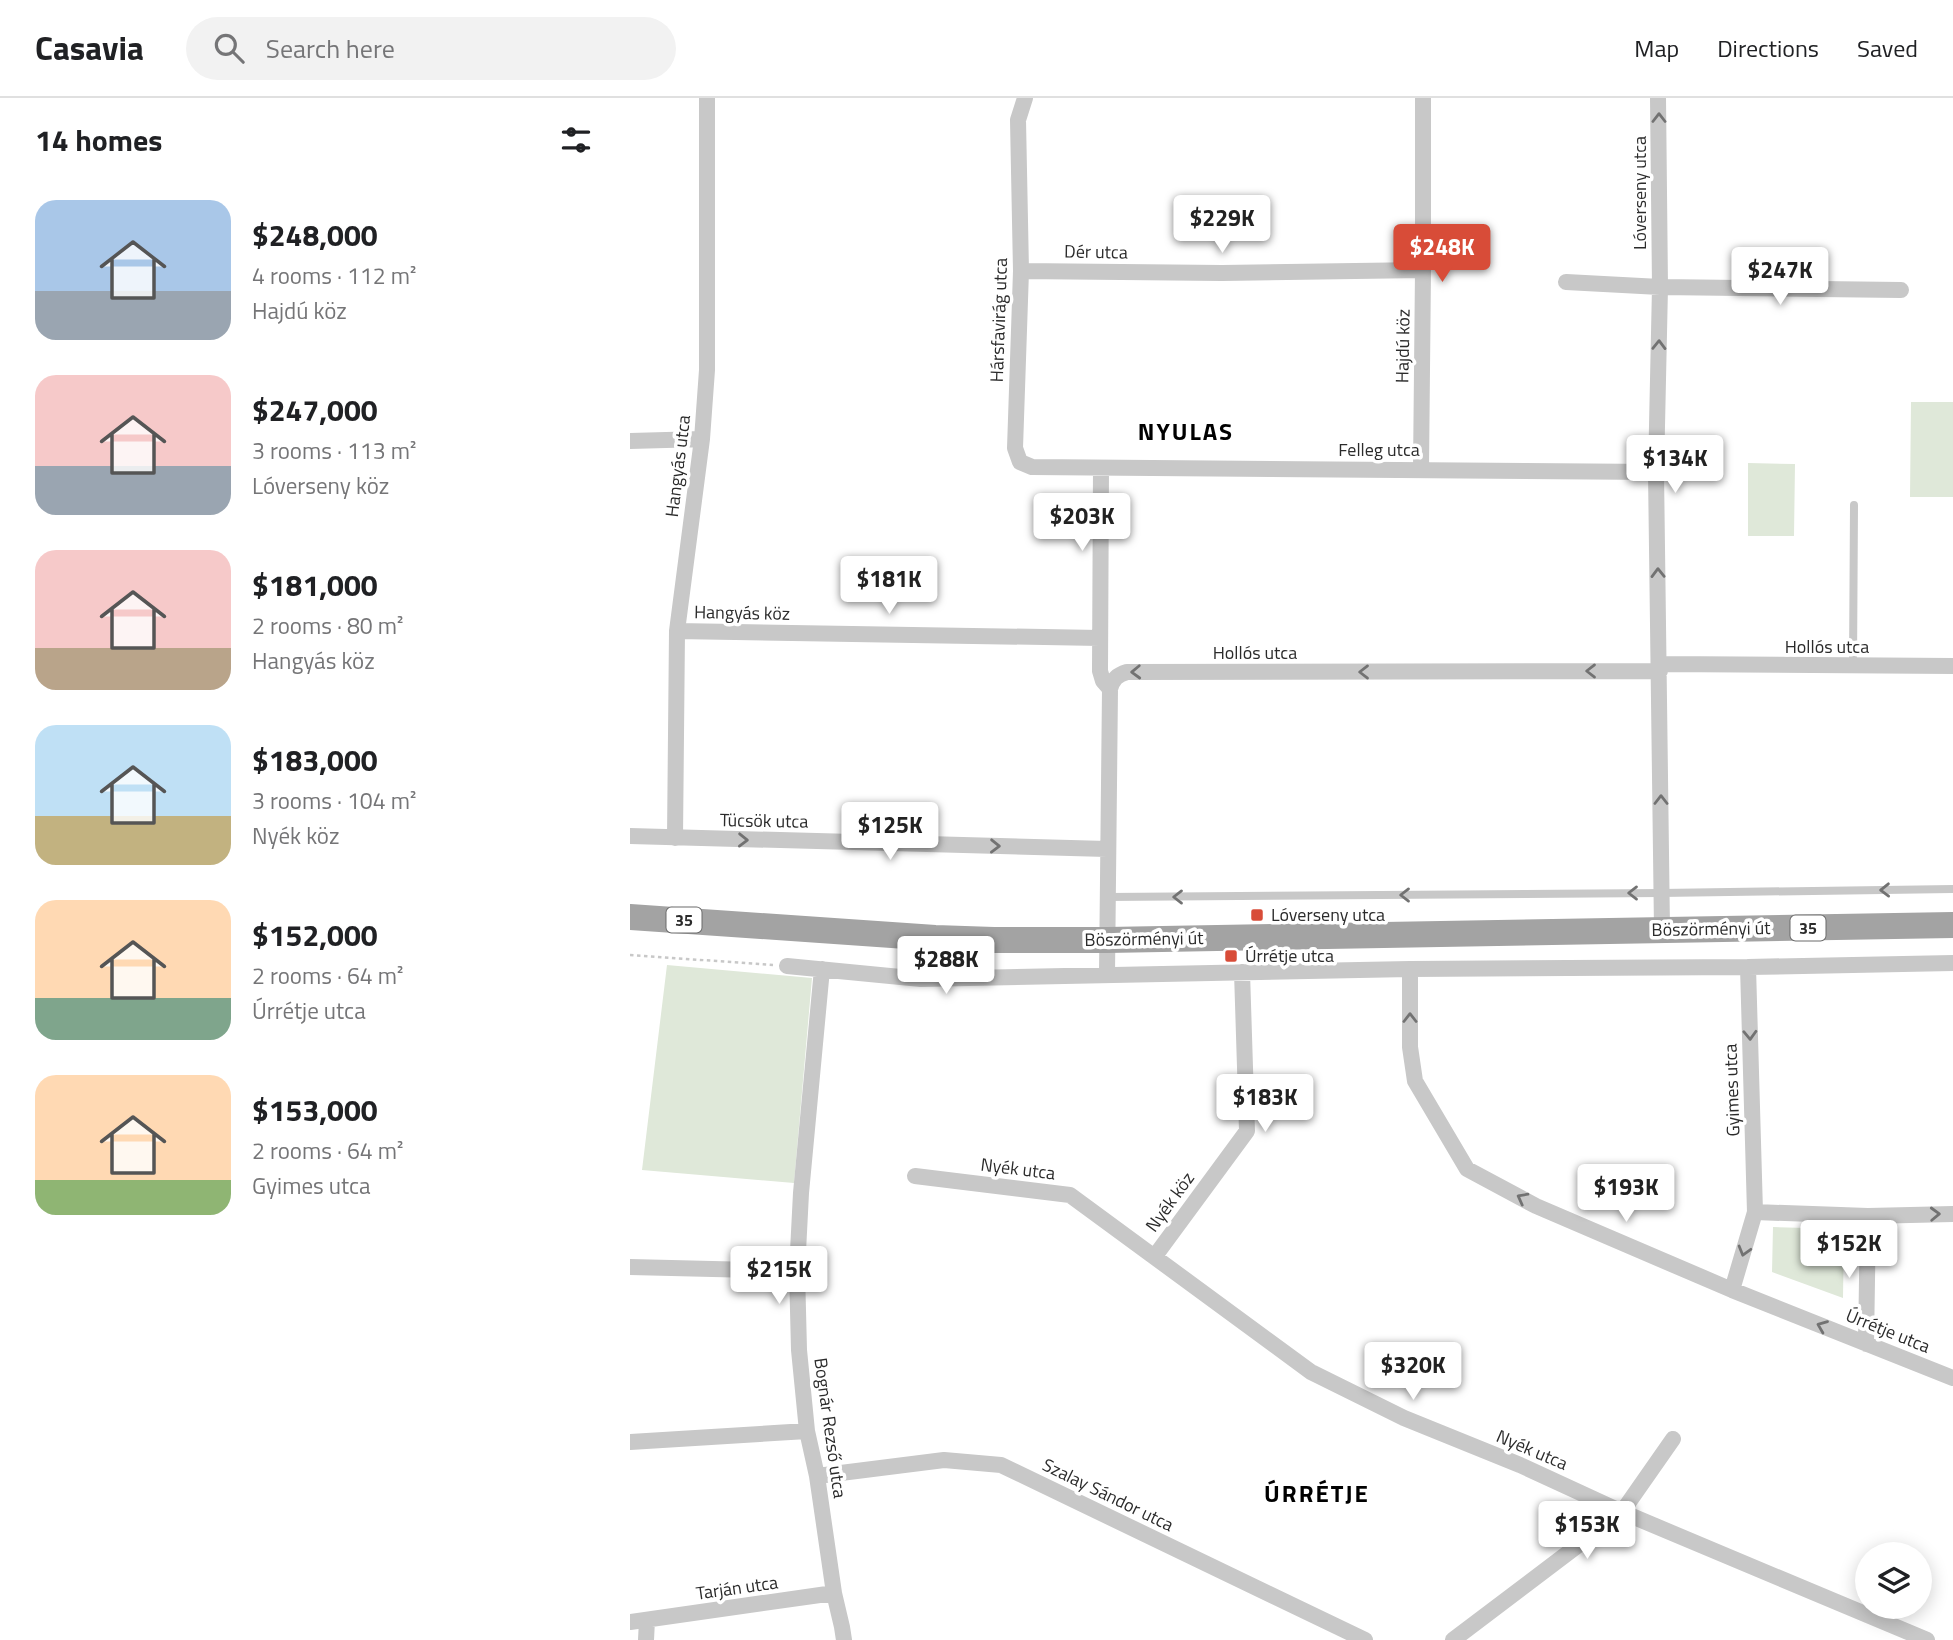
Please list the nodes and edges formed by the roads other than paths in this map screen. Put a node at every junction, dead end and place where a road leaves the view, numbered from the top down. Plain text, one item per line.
1 (708, 98) edge
2 (1025, 98) edge
3 (1423, 98) edge
4 (1658, 98) edge
5 (1423, 270) junction
6 (1021, 271) junction
7 (1566, 282) dead end
8 (1660, 287) junction
9 (1901, 290) dead end
10 (702, 439) junction
11 (630, 441) edge
12 (1101, 468) junction
13 (1421, 469) junction
14 (1656, 472) junction
15 (1854, 505) dead end
16 (677, 631) junction
17 (1100, 638) junction
18 (1853, 666) junction
19 (1953, 666) edge
20 (1660, 668) junction
21 (1110, 689) junction
22 (630, 836) edge
23 (674, 838) junction
24 (1107, 849) junction
25 (1953, 889) edge
26 (1661, 893) junction
27 (1107, 897) junction
28 (630, 916) edge
29 (1953, 925) edge
30 (1662, 929) junction
31 (1107, 940) junction
32 (1953, 963) edge
33 (787, 966) road end
34 (1748, 967) junction
35 (822, 969) junction
36 (1410, 969) junction
37 (1242, 972) junction
38 (1107, 974) junction
39 (915, 1176) dead end
40 (1755, 1212) junction
41 (1953, 1214) edge
42 (1868, 1216) junction
43 (1155, 1256) junction
44 (630, 1267) edge
45 (797, 1271) junction
46 (1732, 1290) junction
47 (1866, 1344) junction
48 (1953, 1378) edge
49 (807, 1431) junction
50 (1673, 1439) dead end
51 (630, 1442) edge
52 (817, 1476) junction
53 (1622, 1512) junction
54 (834, 1593) junction
55 (638, 1621) edge
56 (646, 1640) edge
57 (844, 1640) edge
58 (1365, 1640) edge
59 (1453, 1640) edge
60 (1927, 1640) edge

1 - 10 street, Hangyás utca
2 - 6 street, Hársfavirág utca
3 - 5 street, Hajdú köz
8 -> 4 street, Lóverseny utca
5 - 6 street, Dér utca
5 - 13 street, Hajdú köz
6 - 12 street, Hársfavirág utca
7 - 8 street
8 - 9 street
14 -> 8 street, Lóverseny utca
10 - 11 street
10 - 16 street, Hangyás utca
12 - 13 street, Felleg utca
12 - 17 street
13 - 14 street, Felleg utca
20 -> 14 street, Lóverseny utca
15 - 18 lane
16 - 17 street, Hangyás köz
16 - 23 street, Hangyás utca
17 - 21 street
18 - 19 street, Hollós utca
18 - 20 street, Hollós utca
20 -> 21 street, Hollós utca
26 -> 20 street, Lóverseny utca
21 - 24 street
22 - 23 street, Tücsök utca
23 -> 24 street, Tücsök utca
24 - 27 street
25 -> 26 lane
26 -> 27 lane
26 - 30 street, Lóverseny utca
27 - 31 street
28 - 31 main road, Böszörményi út / 35
29 - 30 main road, Böszörményi út / 35
30 - 31 main road, Böszörményi út / 35
31 - 38 street
32 - 34 street
33 - 35 street
34 - 36 street
34 -> 40 street, Gyimes utca
35 - 38 street
35 - 45 street, Bognár Rezső utca
36 - 37 street
46 -> 36 street, Úrrétje utca
37 - 38 street
37 - 43 street, Nyék köz
39 - 43 street, Nyék utca
40 - 42 street
40 -> 46 street, Gyimes utca
42 -> 41 street
42 - 47 street
43 - 53 street, Nyék utca
44 - 45 street
45 - 49 street, Bognár Rezső utca
47 -> 46 street, Úrrétje utca
47 - 48 street, Úrrétje utca
49 - 51 street
49 - 52 street, Bognár Rezső utca
50 - 53 street
52 - 54 street, Bognár Rezső utca
52 - 58 street, Szalay Sándor utca
53 - 59 street
53 - 60 street, Nyék utca
54 - 55 street, Tarján utca
54 - 57 street, Bognár Rezső utca
55 - 56 street, Tarján utca

